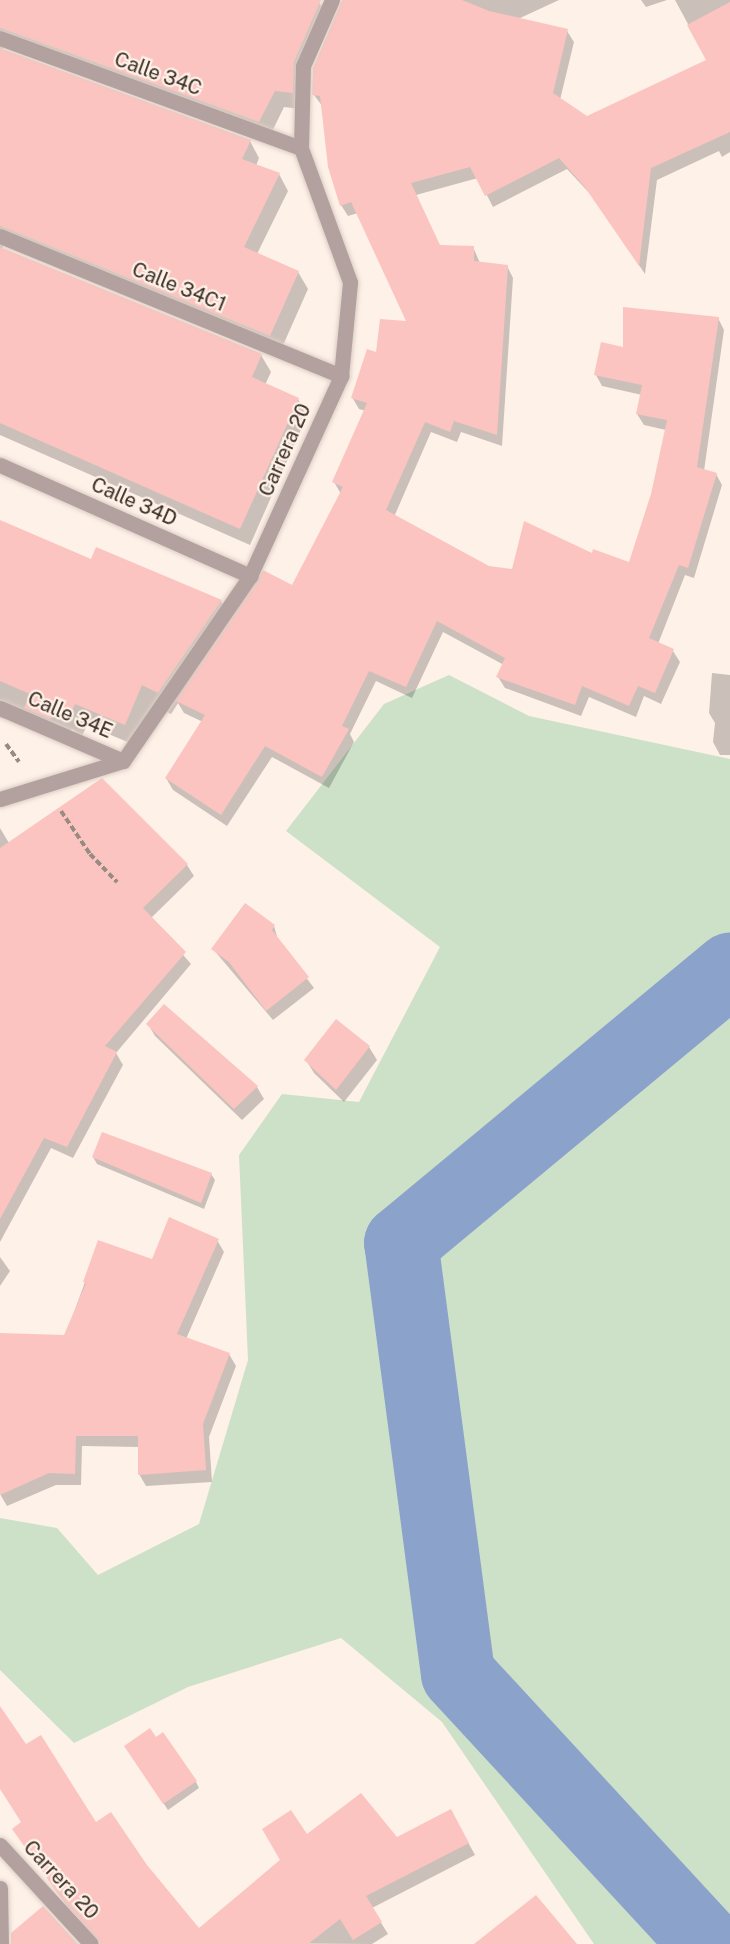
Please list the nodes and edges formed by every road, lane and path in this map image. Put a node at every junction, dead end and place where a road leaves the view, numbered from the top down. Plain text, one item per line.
1 (332, 0) edge
2 (0, 38) edge
3 (301, 148) junction
4 (0, 236) edge
5 (341, 376) junction
6 (0, 465) edge
7 (250, 576) junction
8 (0, 708) edge
9 (123, 761) junction
10 (0, 799) edge
11 (0, 1845) edge
12 (0, 1888) edge
13 (1, 1944) edge
14 (91, 1944) edge

1 - 3 street, Carrera 20
2 - 3 street, Calle 34C
3 - 5 street, Carrera 20
4 - 5 street, Calle 34C1
5 - 7 street, Carrera 20
6 - 7 street, Calle 34D
7 - 9 street, Carrera 20
8 - 9 street, Calle 34E
9 - 10 street
11 - 14 street, Carrera 20
12 - 13 street

